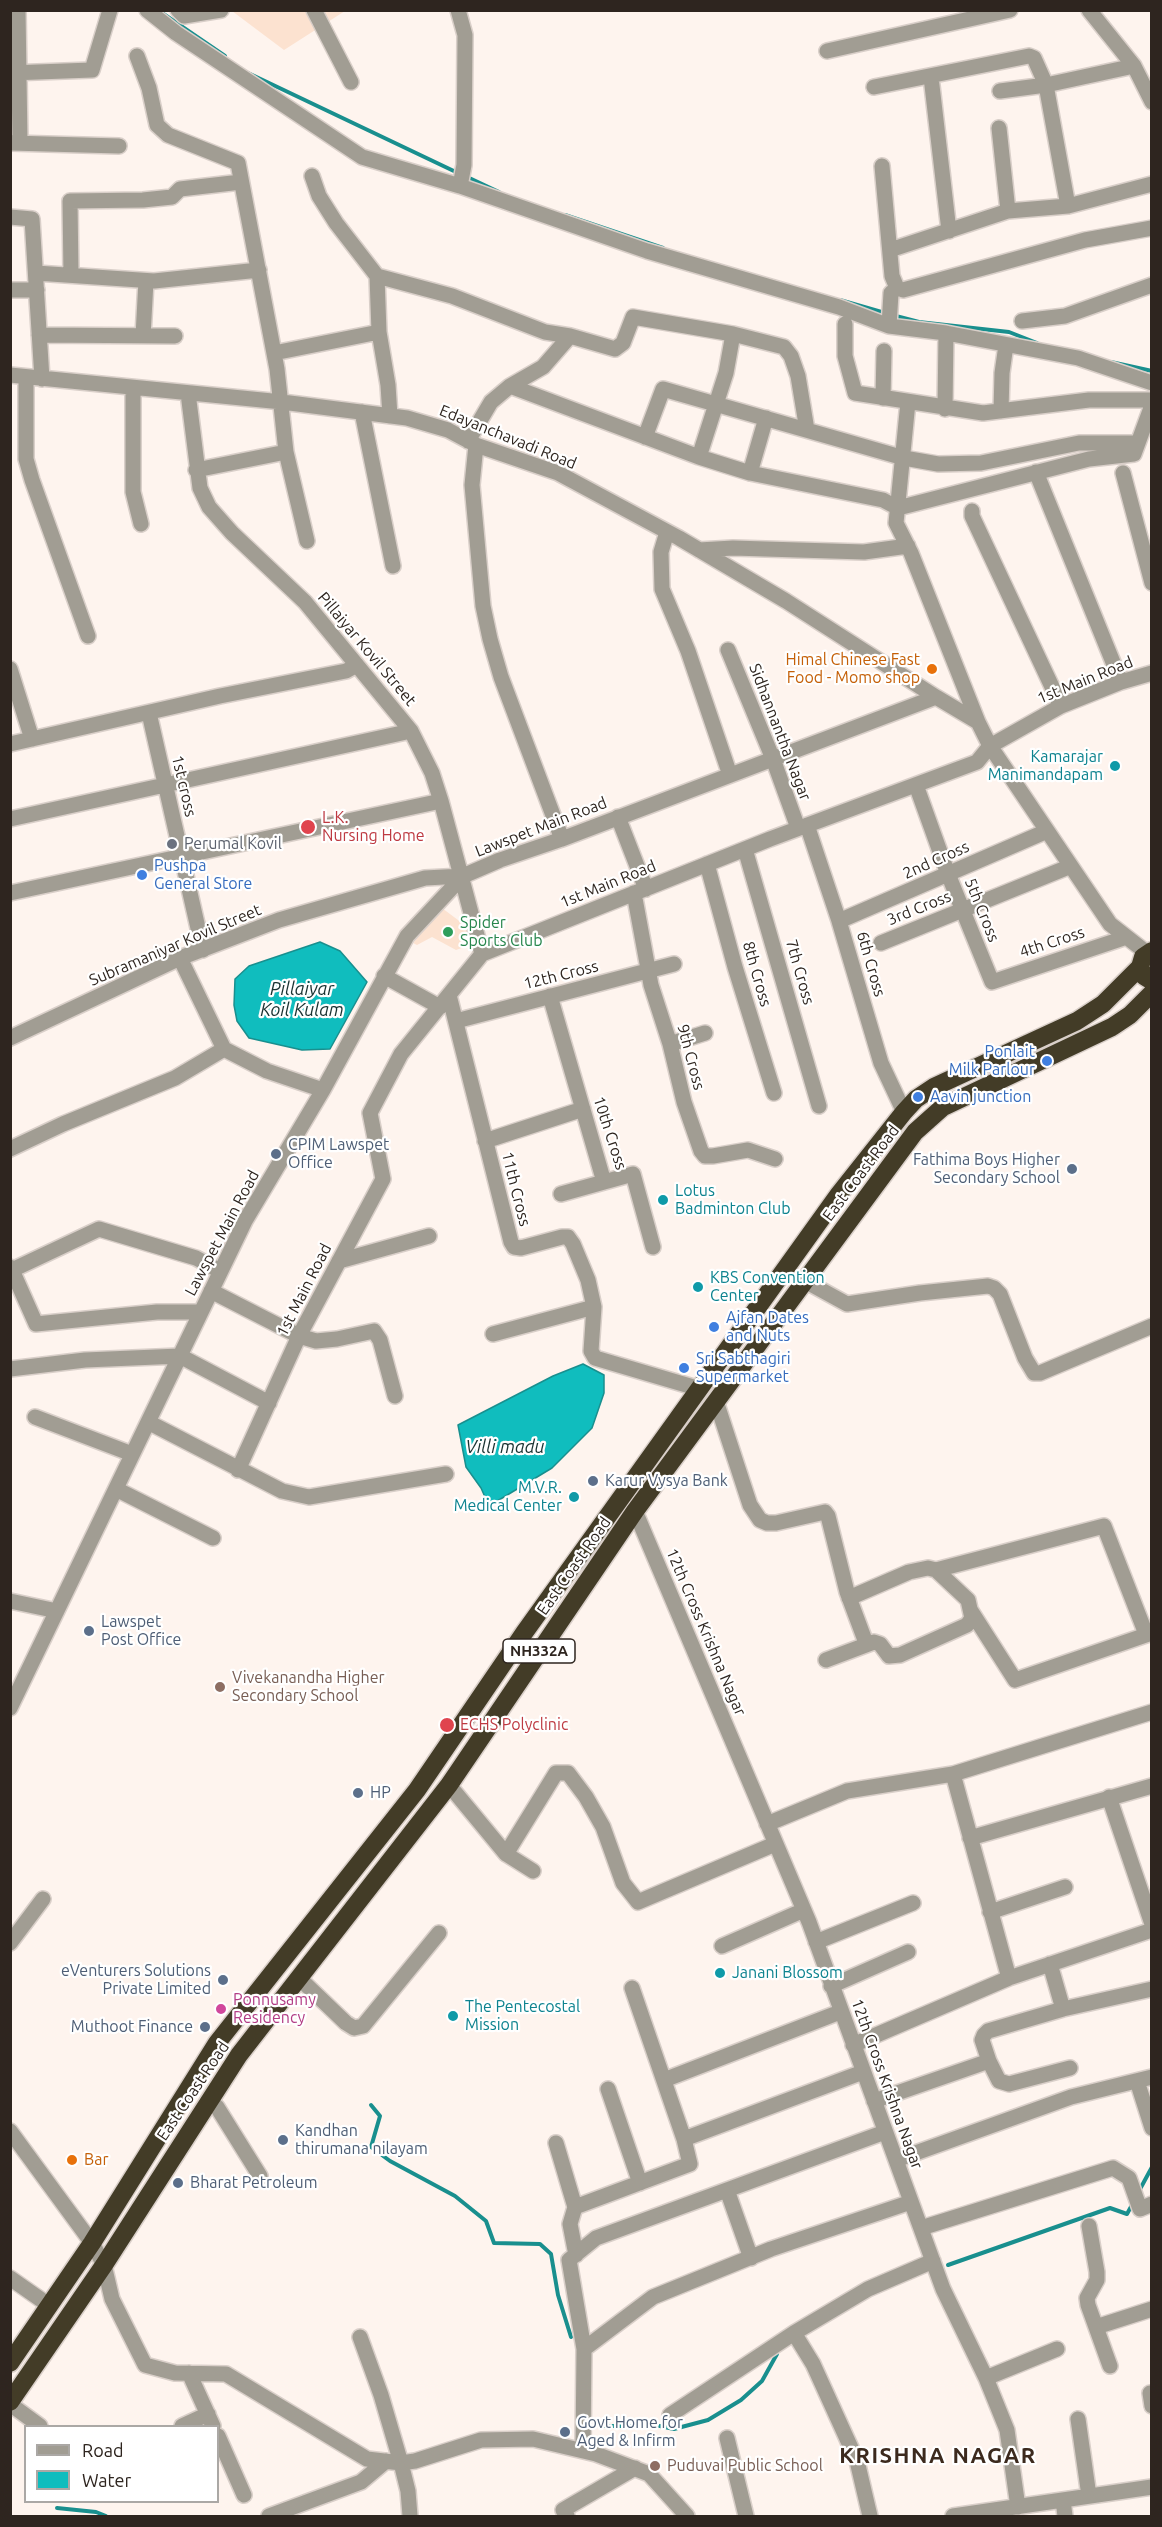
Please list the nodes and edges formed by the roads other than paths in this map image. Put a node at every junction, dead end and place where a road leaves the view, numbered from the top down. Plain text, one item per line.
1 (18, 10) edge
2 (110, 10) edge
3 (147, 10) edge
4 (178, 10) edge
5 (221, 10) edge
6 (314, 10) edge
7 (458, 10) edge
8 (1010, 10) edge
9 (1089, 10) edge
10 (827, 51) dead end
11 (137, 56) dead end
12 (1134, 66) junction
13 (15, 74) edge
14 (931, 77) junction
15 (351, 82) dead end
16 (1046, 84) junction
17 (874, 87) dead end
18 (1000, 91) dead end
19 (1152, 102) edge
20 (999, 128) dead end
21 (15, 143) edge
22 (119, 146) dead end
23 (882, 166) dead end
24 (312, 176) dead end
25 (241, 182) junction
26 (1152, 184) edge
27 (460, 186) junction
28 (1068, 206) junction
29 (1008, 211) junction
30 (10, 217) edge
31 (1152, 228) edge
32 (948, 231) junction
33 (890, 250) junction
34 (259, 270) junction
35 (36, 273) junction
36 (71, 275) junction
37 (377, 276) junction
38 (146, 281) junction
39 (1152, 285) edge
40 (897, 288) junction
41 (10, 290) edge
42 (37, 290) junction
43 (1022, 321) dead end
44 (845, 324) dead end
45 (889, 326) junction
46 (379, 332) junction
47 (945, 333) junction
48 (733, 334) junction
49 (39, 335) junction
50 (143, 336) junction
51 (175, 336) dead end
52 (570, 336) junction
53 (1006, 345) junction
54 (884, 351) dead end
55 (274, 353) junction
56 (18, 376) edge
57 (42, 379) junction
58 (1152, 383) edge
59 (510, 386) junction
60 (134, 388) junction
61 (188, 393) junction
62 (883, 398) junction
63 (282, 402) junction
64 (908, 402) junction
65 (1152, 402) edge
66 (714, 403) junction
67 (945, 409) junction
68 (1001, 411) junction
69 (362, 412) junction
70 (390, 416) junction
71 (766, 418) junction
72 (807, 430) junction
73 (645, 437) junction
74 (472, 443) junction
75 (1138, 443) junction
76 (286, 452) junction
77 (699, 457) junction
78 (904, 458) junction
79 (196, 470) junction
80 (1035, 472) junction
81 (750, 473) junction
82 (1123, 473) dead end
83 (898, 508) junction
84 (972, 511) dead end
85 (141, 524) dead end
86 (667, 532) junction
87 (308, 541) dead end
88 (908, 546) junction
89 (699, 550) junction
90 (393, 566) dead end
91 (1152, 583) edge
92 (88, 636) dead end
93 (728, 650) dead end
94 (357, 665) junction
95 (10, 669) edge
96 (1152, 673) edge
97 (1121, 682) junction
98 (936, 697) junction
99 (1061, 706) junction
100 (149, 713) junction
101 (978, 722) junction
102 (411, 731) junction
103 (32, 739) junction
104 (10, 744) edge
105 (990, 746) junction
106 (773, 759) junction
107 (730, 775) junction
108 (165, 785) junction
109 (916, 785) junction
110 (441, 801) junction
111 (618, 817) junction
112 (10, 819) edge
113 (802, 827) junction
114 (1047, 831) junction
115 (562, 839) junction
116 (745, 849) junction
117 (181, 857) junction
118 (708, 864) junction
119 (1071, 867) junction
120 (948, 874) junction
121 (463, 876) junction
122 (640, 891) junction
123 (10, 893) edge
124 (963, 910) junction
125 (839, 921) junction
126 (1124, 938) junction
127 (881, 943) dead end
128 (203, 950) junction
129 (482, 954) junction
130 (180, 958) junction
131 (1149, 959) edge
132 (674, 964) dead end
133 (648, 972) junction
134 (384, 976) junction
135 (992, 982) joint
136 (1152, 993) edge
137 (550, 996) junction
138 (444, 1001) junction
139 (456, 1021) junction
140 (705, 1033) dead end
141 (10, 1038) edge
142 (670, 1044) junction
143 (224, 1049) junction
144 (323, 1090) junction
145 (774, 1093) dead end
146 (819, 1106) dead end
147 (583, 1109) junction
148 (904, 1112) junction
149 (485, 1141) junction
150 (10, 1149) edge
151 (775, 1159) dead end
152 (604, 1182) junction
153 (561, 1194) dead end
154 (429, 1236) dead end
155 (653, 1247) dead end
156 (339, 1261) junction
157 (11, 1270) edge
158 (220, 1271) junction
159 (805, 1281) junction
160 (211, 1291) junction
161 (594, 1307) junction
162 (201, 1312) junction
163 (1152, 1326) edge
164 (493, 1334) dead end
165 (299, 1336) junction
166 (180, 1356) junction
167 (10, 1369) edge
168 (700, 1389) junction
169 (395, 1396) dead end
170 (716, 1401) junction
171 (269, 1403) junction
172 (35, 1417) dead end
173 (148, 1422) junction
174 (132, 1454) junction
175 (238, 1470) junction
176 (446, 1474) dead end
177 (116, 1489) junction
178 (635, 1511) junction
179 (213, 1538) dead end
180 (936, 1570) junction
181 (849, 1598) junction
182 (10, 1601) edge
183 (57, 1611) junction
184 (971, 1611) junction
185 (1149, 1634) edge
186 (866, 1643) junction
187 (826, 1660) dead end
188 (10, 1708) edge
189 (1152, 1712) edge
190 (952, 1773) junction
191 (449, 1785) junction
192 (1152, 1786) edge
193 (1109, 1797) junction
194 (767, 1824) junction
195 (970, 1838) junction
196 (775, 1844) junction
197 (506, 1854) junction
198 (533, 1871) dead end
199 (1065, 1887) dead end
200 (43, 1899) dead end
201 (913, 1903) dead end
202 (804, 1910) junction
203 (990, 1912) junction
204 (1152, 1924) edge
205 (1152, 1930) edge
206 (440, 1933) dead end
207 (816, 1942) junction
208 (10, 1943) edge
209 (722, 1946) dead end
210 (908, 1952) dead end
211 (1050, 1964) junction
212 (299, 1978) junction
213 (1009, 1978) junction
214 (831, 1986) junction
215 (632, 1988) dead end
216 (1152, 1989) edge
217 (1063, 2009) junction
218 (840, 2012) junction
219 (853, 2045) junction
220 (989, 2061) junction
221 (1070, 2068) dead end
222 (863, 2072) junction
223 (1144, 2079) edge
224 (664, 2080) junction
225 (608, 2089) dead end
226 (208, 2101) junction
227 (874, 2101) junction
228 (1152, 2128) edge
229 (10, 2131) edge
230 (885, 2132) junction
231 (684, 2139) junction
232 (556, 2143) dead end
233 (896, 2160) junction
234 (260, 2176) dead end
235 (640, 2183) junction
236 (728, 2190) junction
237 (911, 2202) junction
238 (1152, 2204) edge
239 (575, 2207) junction
240 (1089, 2226) dead end
241 (921, 2228) junction
242 (92, 2243) junction
243 (576, 2255) junction
244 (751, 2258) junction
245 (933, 2261) junction
246 (104, 2265) junction
247 (10, 2278) edge
248 (50, 2306) junction
249 (1152, 2309) edge
250 (1096, 2327) junction
251 (794, 2333) junction
252 (360, 2337) dead end
253 (584, 2349) junction
254 (1057, 2349) dead end
255 (13, 2354) edge
256 (1110, 2366) dead end
257 (189, 2373) junction
258 (986, 2378) junction
259 (1152, 2393) edge
260 (10, 2403) edge
261 (1152, 2406) edge
262 (670, 2415) dead end
263 (1078, 2419) dead end
264 (210, 2420) edge
265 (38, 2425) edge
266 (190, 2425) edge
267 (219, 2438) edge
268 (727, 2438) dead end
269 (583, 2451) junction
270 (394, 2462) junction
271 (635, 2468) junction
272 (1152, 2487) edge
273 (244, 2495) dead end
274 (1089, 2496) junction
275 (1063, 2500) junction
276 (1018, 2507) junction
277 (560, 2514) edge
278 (269, 2517) edge
279 (410, 2517) edge
280 (687, 2517) edge
281 (746, 2517) edge
282 (870, 2517) edge
283 (953, 2517) edge
284 (1065, 2517) edge

1 - 13 street
2 - 13 street
3 - 27 street
4 - 5 street
6 - 15 street
7 - 27 street
8 - 10 street
9 - 12 street
11 - 25 street
12 - 16 street
12 - 19 street
13 - 21 street
14 - 16 street
14 - 17 street
14 - 32 street
16 - 18 street
16 - 28 street
20 - 29 street
21 - 22 street
23 - 33 street
24 - 37 street
25 - 34 street
25 - 36 street
26 - 28 street
27 - 45 street
28 - 29 street
29 - 32 street
30 - 35 street
31 - 40 street
32 - 33 street
33 - 40 street
34 - 38 street
34 - 55 street
35 - 36 street
35 - 42 street
36 - 38 street
37 - 46 street
37 - 52 street
38 - 50 street
39 - 43 street
40 - 45 street
41 - 42 street
42 - 49 street
44 - 62 street
45 - 47 street
46 - 55 street
46 - 70 street
47 - 53 street
47 - 67 street
48 - 52 street
48 - 66 street
48 - 72 street
49 - 50 street
49 - 57 street
50 - 51 street
52 - 59 street
53 - 58 street
53 - 68 street
54 - 62 street
55 - 63 street
56 - 57 street, Edayanchavadi Road
56 - 92 street
57 - 60 street, Edayanchavadi Road
59 - 73 street
59 - 74 street
60 - 61 street, Edayanchavadi Road
60 - 85 street
61 - 63 street, Edayanchavadi Road
61 - 79 street, Pillaiyar Kovil Street
62 - 64 street
63 - 69 street, Edayanchavadi Road
63 - 76 street
64 - 67 street
64 - 78 street
65 - 68 street
65 - 75 street
66 - 71 street
66 - 73 street
66 - 77 street
67 - 68 street
69 - 70 street, Edayanchavadi Road
69 - 90 street
70 - 74 street, Edayanchavadi Road
71 - 72 street
71 - 81 street
72 - 78 street
73 - 77 street
74 - 86 street, Edayanchavadi Road
74 - 115 street
75 - 78 street
75 - 80 street
76 - 79 street
76 - 87 street
77 - 81 street
78 - 83 street
79 - 94 street, Pillaiyar Kovil Street
80 - 83 street
80 - 97 street
81 - 83 street
82 - 91 street
83 - 88 street
84 - 99 street
86 - 89 street, Edayanchavadi Road
86 - 107 street
88 - 89 street
88 - 101 street
89 - 98 street, Edayanchavadi Road
93 - 106 street, Sidhannantha Nagar
94 - 100 street
94 - 102 street, Pillaiyar Kovil Street
95 - 103 street
96 - 97 street, 1st Main Road
97 - 99 street, 1st Main Road
98 - 101 street
98 - 106 street, Lawspet Main Road
99 - 105 street, 1st Main Road
100 - 103 street
100 - 108 street, 1st cross
101 - 105 street
102 - 108 street
102 - 110 street, Pillaiyar Kovil Street
103 - 104 street
105 - 109 street, 1st Main Road
105 - 114 street
106 - 107 street, Lawspet Main Road
106 - 113 street, Sidhannantha Nagar
107 - 111 street, Lawspet Main Road
108 - 112 street
108 - 117 street, 1st cross
109 - 113 street, 1st Main Road
109 - 120 street, 5th Cross
110 - 117 street
110 - 121 street, Pillaiyar Kovil Street
111 - 115 street, Lawspet Main Road
111 - 122 street, 9th Cross
113 - 116 street, 1st Main Road
113 - 125 street, 6th Cross
114 - 119 street
114 - 120 street, 2nd Cross
115 - 121 street, Lawspet Main Road
116 - 118 street, 1st Main Road
116 - 146 street, 7th Cross
117 - 123 street
117 - 128 street, 1st cross
118 - 122 street, 1st Main Road
118 - 145 street, 8th Cross
119 - 124 street, 3rd Cross
119 - 126 street
120 - 124 street, 5th Cross
120 - 125 street, 2nd Cross
121 - 128 street, Subramaniyar Kovil Street
121 - 129 street, Pillaiyar Kovil Street
121 - 134 street, Lawspet Main Road
122 - 129 street, 1st Main Road
122 - 133 street, 9th Cross
124 - 127 street, 3rd Cross
124 - 135 street, 5th Cross
125 - 148 street, 6th Cross
126 - 131 street
126 - 135 street, 4th Cross
128 - 130 street, Subramaniyar Kovil Street
129 - 138 street, 1st Main Road
130 - 141 street, Subramaniyar Kovil Street
130 - 143 street
131 - 148 highway, East Coast Road / NH332A
132 - 133 street, 12th Cross
133 - 137 street, 12th Cross
133 - 142 street, 9th Cross
134 - 138 street
134 - 144 street, Lawspet Main Road
136 - 159 highway, East Coast Road / NH332A
137 - 139 street, 12th Cross
137 - 147 street, 10th Cross
138 - 139 street, 11th Cross
138 - 156 street, 1st Main Road
139 - 149 street, 11th Cross
140 - 142 street
142 - 151 street, 9th Cross
143 - 144 street
143 - 150 street
144 - 158 street, Lawspet Main Road
147 - 149 street
147 - 152 street, 10th Cross
148 - 168 highway, East Coast Road / NH332A
149 - 161 street, 11th Cross
152 - 153 street
152 - 155 street, 10th Cross
154 - 156 street
156 - 165 street, 1st Main Road
157 - 158 street
157 - 162 street
158 - 160 street, Lawspet Main Road
159 - 163 street
159 - 170 highway, East Coast Road / NH332A
160 - 162 street, Lawspet Main Road
160 - 165 street
161 - 164 street
161 - 168 street, 11th Cross
162 - 166 street, Lawspet Main Road
165 - 169 street
165 - 171 street, 1st Main Road
166 - 167 street
166 - 171 street
166 - 173 street, Lawspet Main Road
168 - 242 highway, East Coast Road / NH332A
170 - 178 highway, East Coast Road / NH332A
170 - 181 street
171 - 175 street, 1st Main Road
172 - 174 street
173 - 174 street, Lawspet Main Road
173 - 175 street
174 - 177 street, Lawspet Main Road
175 - 176 street
177 - 179 street
177 - 183 street, Lawspet Main Road
178 - 191 highway, East Coast Road / NH332A
178 - 194 street, 12th Cross Krishna Nagar
180 - 181 street
180 - 184 street
180 - 185 street
181 - 186 street
182 - 183 street
183 - 188 street, Lawspet Main Road
184 - 185 street
184 - 186 street
186 - 187 street
189 - 190 street
190 - 194 street
190 - 195 street
191 - 197 street
191 - 212 highway, East Coast Road / NH332A
192 - 193 street
193 - 195 street
193 - 204 street
194 - 196 street, 12th Cross Krishna Nagar
195 - 203 street
196 - 197 street
196 - 202 street, 12th Cross Krishna Nagar
197 - 198 street
199 - 203 street
200 - 208 street
201 - 207 street
202 - 207 street, 12th Cross Krishna Nagar
202 - 209 street
203 - 213 street
205 - 211 street
206 - 212 street
207 - 214 street, 12th Cross Krishna Nagar
210 - 214 street
211 - 213 street
211 - 217 street
212 - 226 highway, East Coast Road / NH332A
213 - 219 street
214 - 218 street, 12th Cross Krishna Nagar
215 - 224 street
216 - 217 street
217 - 220 street
218 - 219 street, 12th Cross Krishna Nagar
218 - 224 street
219 - 222 street, 12th Cross Krishna Nagar
220 - 221 street
220 - 227 street
222 - 227 street, 12th Cross Krishna Nagar
222 - 231 street
223 - 228 street
223 - 233 street
224 - 231 street
225 - 235 street
226 - 234 street
226 - 246 highway, East Coast Road / NH332A
227 - 230 street, 12th Cross Krishna Nagar
229 - 242 street
230 - 233 street, 12th Cross Krishna Nagar
230 - 236 street
231 - 235 street
232 - 239 street
233 - 237 street, 12th Cross Krishna Nagar
235 - 239 street
236 - 243 street
236 - 244 street
237 - 241 street, 12th Cross Krishna Nagar
237 - 244 street
238 - 241 street
239 - 243 street
240 - 250 street
241 - 245 street, 12th Cross Krishna Nagar
242 - 246 street
242 - 248 highway, East Coast Road / NH332A
243 - 253 street
244 - 253 street
245 - 251 street
245 - 258 street, 12th Cross Krishna Nagar
246 - 257 street
246 - 260 highway, East Coast Road / NH332A
247 - 248 street
248 - 255 highway, East Coast Road / NH332A
249 - 250 street
250 - 256 street
251 - 262 street
251 - 282 street
252 - 270 street
253 - 269 street
254 - 258 street
257 - 264 street
257 - 270 street
258 - 276 street, 12th Cross Krishna Nagar
259 - 261 street
260 - 265 street
263 - 274 street
264 - 266 street
267 - 273 street
268 - 281 street
269 - 270 street
269 - 271 street
270 - 278 street
270 - 279 street
271 - 277 street
271 - 280 street
272 - 274 street
274 - 275 street
275 - 276 street
275 - 284 street
276 - 283 street

